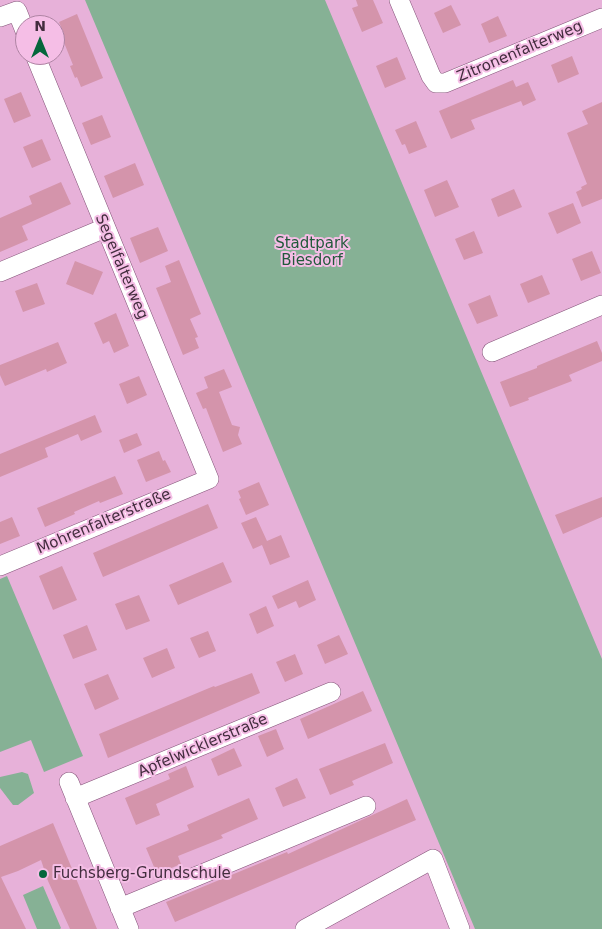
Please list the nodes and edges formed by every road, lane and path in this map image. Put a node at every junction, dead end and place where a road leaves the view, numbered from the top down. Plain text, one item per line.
1 (399, 0) edge
2 (602, 18) edge
3 (39, 65) edge
4 (105, 228) junction
5 (0, 272) edge
6 (602, 305) edge
7 (492, 352) dead end
8 (209, 479) joint
9 (0, 566) edge
10 (331, 692) dead end
11 (366, 806) dead end
12 (120, 908) junction
13 (129, 929) edge
14 (305, 929) edge
15 (460, 929) edge

1 - 2 street, Zitronenfalterweg
3 - 4 street, Segelfalterweg
4 - 5 street
4 - 8 street, Segelfalterweg
6 - 7 street
8 - 9 street, Mohrenfalterstraße
10 - 12 street, Apfelwicklerstraße
11 - 12 street
12 - 13 street, Apfelwicklerstraße
14 - 15 street

